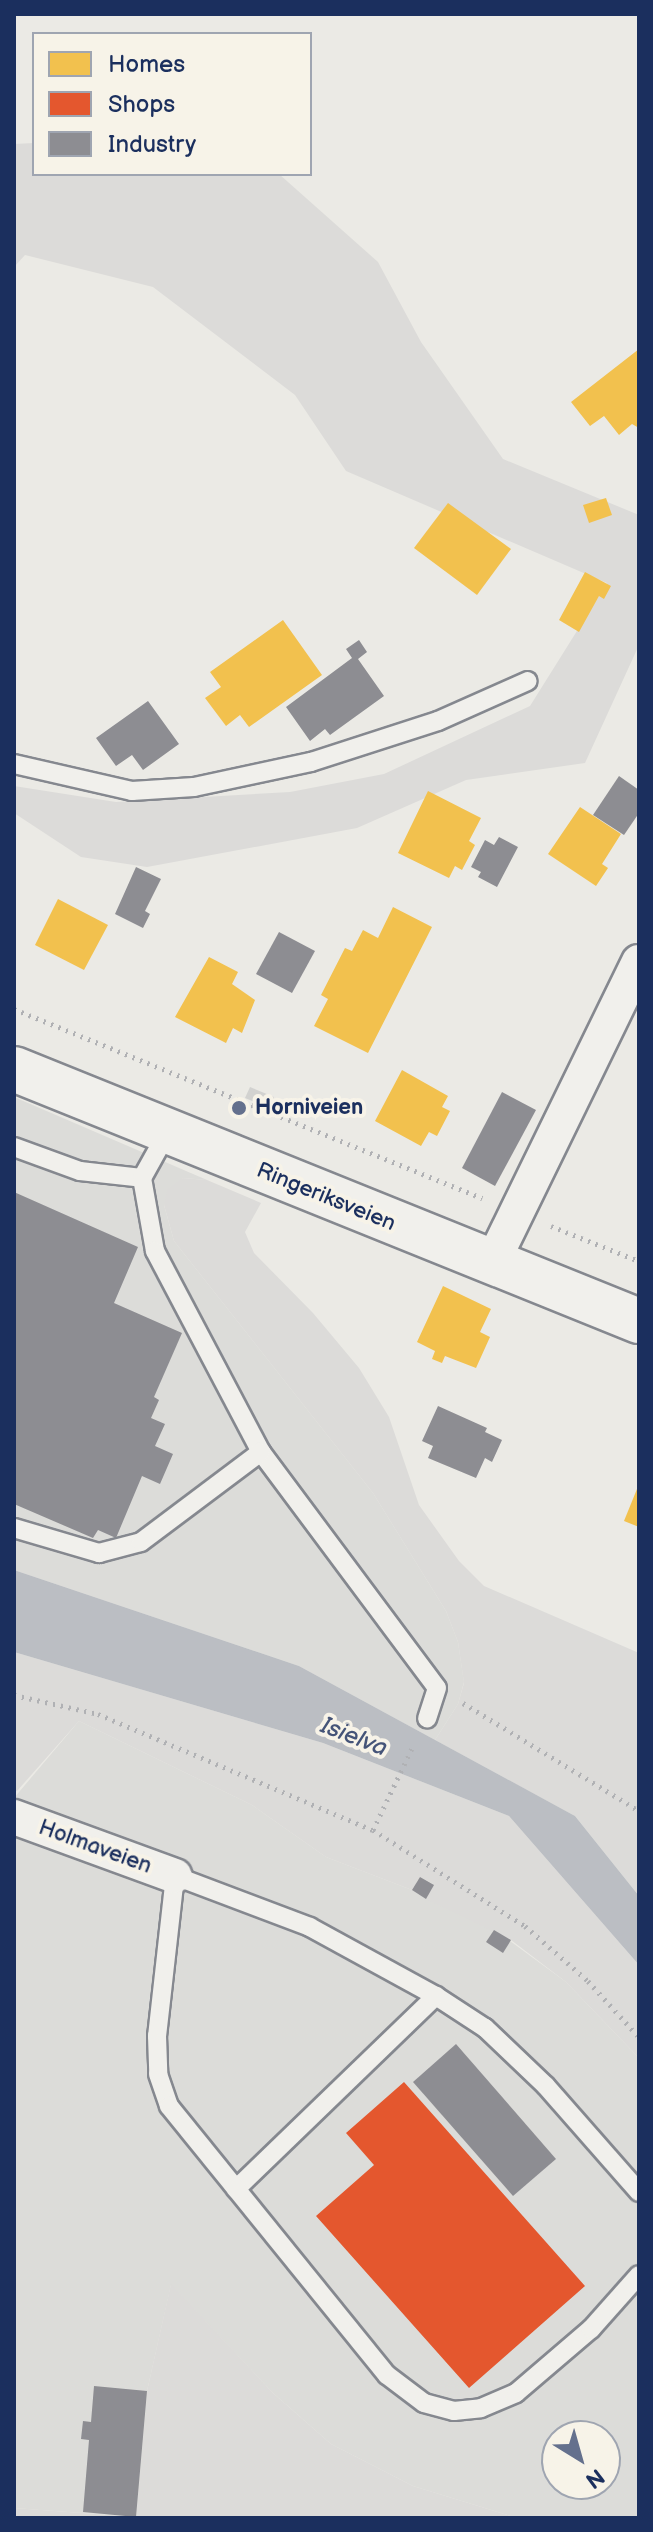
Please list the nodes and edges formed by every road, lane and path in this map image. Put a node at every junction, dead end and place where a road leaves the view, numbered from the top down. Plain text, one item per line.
1 (528, 681) dead end
2 (14, 764) edge
3 (639, 962) edge
4 (14, 1009) edge
5 (14, 1069) edge
6 (167, 1133) junction
7 (14, 1147) edge
8 (142, 1178) junction
9 (516, 1212) junction
10 (639, 1261) edge
11 (492, 1263) junction
12 (639, 1321) edge
13 (261, 1452) junction
14 (14, 1528) edge
15 (437, 1688) junction
16 (14, 1695) edge
17 (427, 1718) joint
18 (639, 1811) edge
19 (14, 1817) edge
20 (373, 1830) junction
21 (175, 1876) junction
22 (436, 1996) junction
23 (639, 2037) edge
24 (236, 2189) junction
25 (639, 2192) edge
26 (639, 2275) edge

1 - 2 lane
3 - 9 street
4 - 9 path
5 - 6 main road, Ringeriksveien
6 - 8 lane
6 - 11 main road, Ringeriksveien
7 - 8 lane
8 - 13 lane
9 - 10 path
9 - 11 street
11 - 12 main road, Ringeriksveien
13 - 14 lane
13 - 15 lane
15 - 17 lane
15 - 18 path
16 - 20 path
17 - 20 path
19 - 21 street, Holmaveien
20 - 23 path
21 - 22 lane
21 - 24 lane
22 - 24 lane
22 - 25 lane
24 - 26 lane

